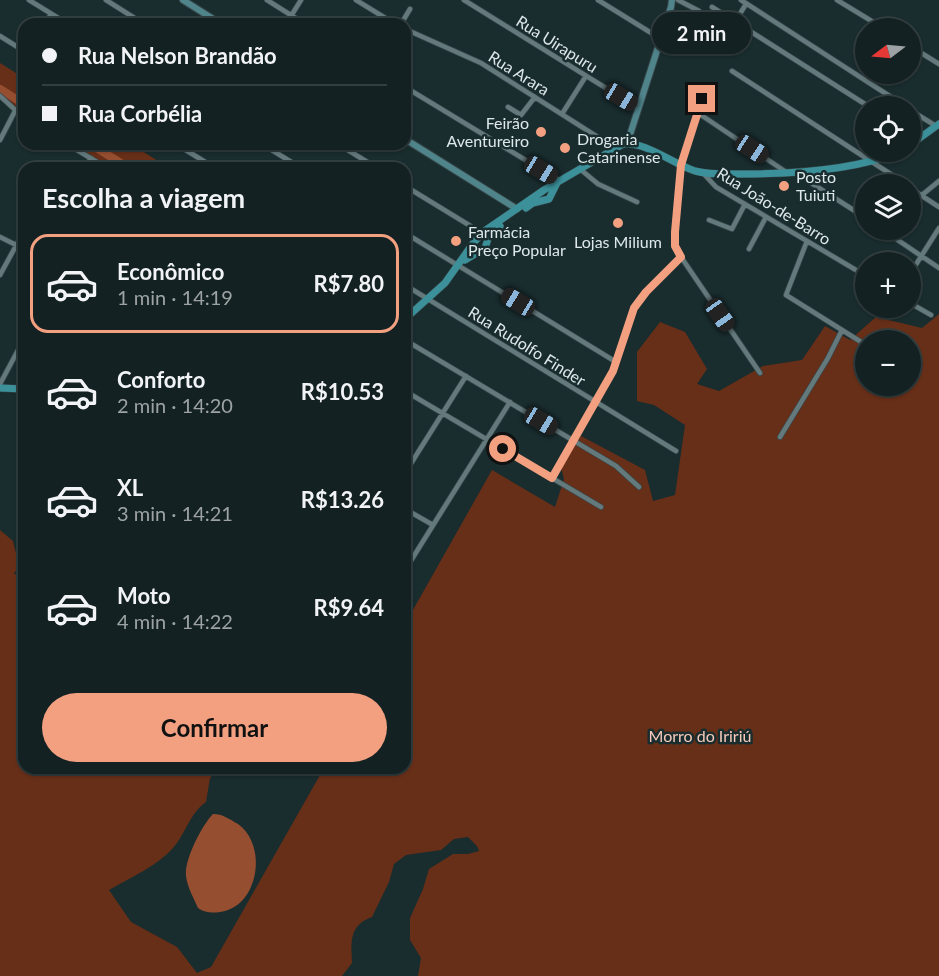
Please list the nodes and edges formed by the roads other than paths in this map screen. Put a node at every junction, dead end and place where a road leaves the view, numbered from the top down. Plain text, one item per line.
1 (29, 0) edge
2 (106, 0) edge
3 (267, 0) edge
4 (302, 0) edge
5 (356, 0) edge
6 (464, 0) edge
7 (598, 0) edge
8 (672, 0) edge
9 (678, 0) edge
10 (741, 0) edge
11 (837, 0) edge
12 (186, 1) edge
13 (746, 4) junction
14 (712, 7) dead end
15 (410, 9) dead end
16 (699, 11) dead end
17 (51, 14) junction
18 (292, 16) junction
19 (49, 18) edge
20 (58, 18) edge
21 (134, 18) edge
22 (212, 18) edge
23 (295, 18) edge
24 (385, 18) edge
25 (404, 18) edge
26 (866, 18) edge
27 (735, 22) junction
28 (411, 32) edge
29 (0, 36) edge
30 (660, 39) junction
31 (18, 47) edge
32 (921, 53) edge
33 (939, 64) edge
34 (732, 72) dead end
35 (586, 76) junction
36 (707, 86) dead end
37 (411, 91) edge
38 (0, 96) edge
39 (535, 96) junction
40 (889, 96) edge
41 (855, 98) edge
42 (508, 107) dead end
43 (638, 108) junction
44 (15, 111) junction
45 (18, 113) edge
46 (698, 113) junction
47 (562, 114) junction
48 (921, 116) edge
49 (937, 125) edge
50 (921, 138) edge
51 (0, 140) edge
52 (411, 143) edge
53 (627, 144) junction
54 (615, 147) junction
55 (77, 150) edge
56 (186, 150) edge
57 (272, 150) edge
58 (348, 150) edge
59 (855, 150) edge
60 (91, 158) junction
61 (89, 162) edge
62 (97, 162) edge
63 (205, 162) edge
64 (291, 162) edge
65 (366, 162) edge
66 (859, 162) edge
67 (874, 162) edge
68 (681, 165) junction
69 (580, 169) junction
70 (702, 172) junction
71 (800, 172) junction
72 (789, 173) junction
73 (891, 174) edge
74 (939, 181) edge
75 (558, 182) junction
76 (411, 190) edge
77 (544, 190) junction
78 (922, 195) joint
79 (550, 197) junction
80 (637, 202) dead end
81 (745, 204) junction
82 (939, 207) edge
83 (517, 209) junction
84 (855, 212) edge
85 (766, 217) junction
86 (709, 220) dead end
87 (939, 228) edge
88 (482, 233) junction
89 (411, 236) edge
90 (0, 237) edge
91 (899, 240) edge
92 (807, 241) junction
93 (18, 242) edge
94 (474, 242) junction
95 (16, 245) junction
96 (749, 249) dead end
97 (483, 250) junction
98 (922, 255) junction
99 (681, 257) junction
100 (458, 266) junction
101 (939, 268) edge
102 (855, 269) edge
103 (0, 275) edge
104 (411, 289) edge
105 (428, 299) junction
106 (921, 309) edge
107 (411, 314) edge
108 (931, 315) dead end
109 (842, 330) junction
110 (855, 338) edge
111 (411, 344) edge
112 (18, 351) edge
113 (616, 362) junction
114 (760, 373) dead end
115 (465, 376) junction
116 (0, 386) edge
117 (18, 388) edge
118 (411, 395) edge
119 (510, 402) junction
120 (595, 402) junction
121 (442, 413) junction
122 (780, 436) dead end
123 (486, 439) junction
124 (573, 440) junction
125 (676, 451) dead end
126 (411, 462) edge
127 (552, 478) junction
128 (639, 487) dead end
129 (601, 507) dead end
130 (411, 512) edge
131 (433, 525) junction
132 (411, 561) edge

1 - 17 street
2 - 21 street
3 - 18 street
4 - 18 street
5 - 24 street
6 - 35 street, Rua Uirapuru
7 - 30 street
8 - 30 street
9 - 16 street
10 - 13 street
11 - 26 street
12 - 22 street
13 - 27 street
13 - 40 street
14 - 27 street
15 - 25 street
17 - 19 street
17 - 20 street
18 - 23 street
27 - 41 street
28 - 39 street, Rua Arara
29 - 31 street
30 - 43 street
32 - 33 street
34 - 59 street
35 - 43 street, Rua Uirapuru
35 - 47 street
36 - 46 street
37 - 75 street
38 - 44 street
39 - 42 street
39 - 47 street, Rua Arara
43 - 53 street
44 - 45 street
44 - 51 street
46 - 68 street
46 - 72 street
47 - 54 street, Rua Arara
48 - 49 street
49 - 50 main road
52 - 83 street
53 - 54 main road
53 - 68 main road
54 - 69 main road
55 - 60 street
56 - 63 street
57 - 64 street
58 - 65 street
60 - 61 street
60 - 62 street
66 - 71 main road
67 - 73 street
68 - 70 main road
68 - 99 street
69 - 75 main road
69 - 80 street
70 - 72 main road
70 - 81 street, Rua João-de-Barro
71 - 72 main road
71 - 84 street
74 - 78 street
75 - 77 main road
75 - 79 main road
76 - 88 street
77 - 79 main road
77 - 83 main road
78 - 82 street
79 - 97 main road
81 - 85 street, Rua João-de-Barro
81 - 86 street
83 - 88 main road
85 - 92 street, Rua João-de-Barro
85 - 96 street
87 - 98 street
88 - 94 main road
89 - 100 street
90 - 95 street
91 - 98 street
92 - 102 street, Rua João-de-Barro
92 - 109 street
93 - 95 street
94 - 97 main road
94 - 100 main road
95 - 103 street
97 - 100 main road
98 - 101 street
99 - 113 street
99 - 114 street
100 - 105 main road
100 - 113 street
104 - 105 street, Rua Rudolfo Finder
105 - 107 main road
105 - 120 street, Rua Rudolfo Finder
106 - 108 street
109 - 110 street
109 - 122 street
111 - 115 street
112 - 116 street
113 - 120 street
115 - 119 street
115 - 121 street
116 - 117 main road
118 - 121 street
119 - 123 street
119 - 124 street
120 - 124 street
120 - 125 street, Rua Rudolfo Finder
121 - 123 street
121 - 126 street
123 - 127 street
123 - 131 street
124 - 127 street
124 - 128 street
127 - 129 street
130 - 131 street
131 - 132 street

